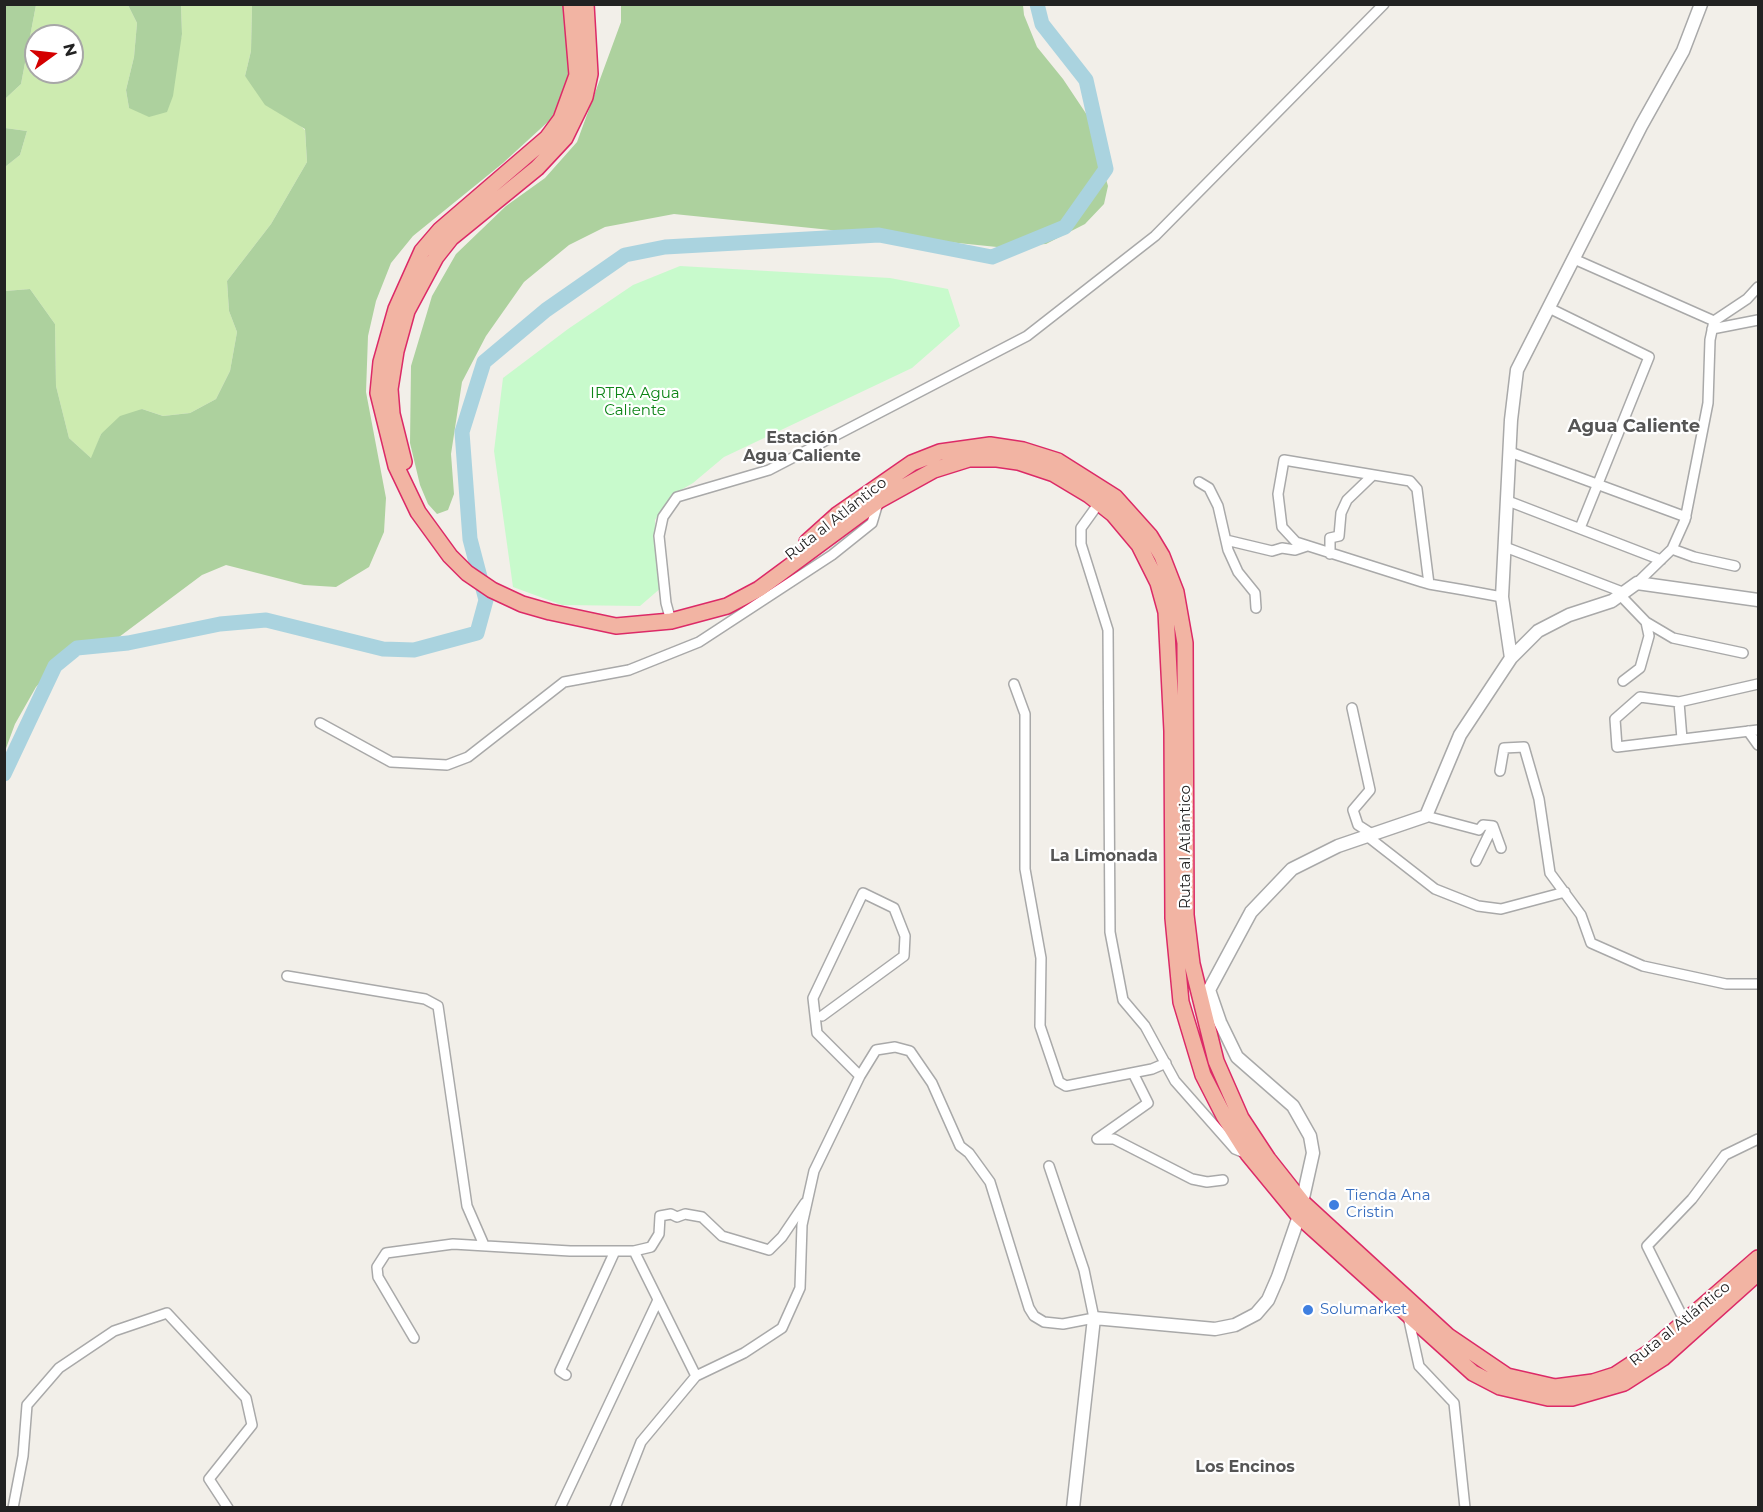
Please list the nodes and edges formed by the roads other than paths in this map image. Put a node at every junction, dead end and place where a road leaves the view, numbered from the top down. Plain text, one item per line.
1 (571, 4) edge
2 (586, 4) edge
3 (1384, 4) edge
4 (1701, 4) edge
5 (1574, 258) junction
6 (1758, 287) edge
7 (1549, 308) junction
8 (1758, 320) edge
9 (1713, 325) junction
10 (1510, 452) junction
11 (1373, 475) junction
12 (1199, 482) dead end
13 (1598, 483) junction
14 (407, 490) junction
15 (878, 501) junction
16 (1508, 501) junction
17 (1099, 503) junction
18 (1686, 517) junction
19 (1580, 528) junction
20 (1226, 540) junction
21 (1307, 546) junction
22 (1504, 547) junction
23 (1672, 549) junction
24 (1330, 554) junction
25 (1661, 560) junction
26 (1735, 566) dead end
27 (1637, 583) junction
28 (1429, 584) junction
29 (1623, 594) junction
30 (1502, 597) junction
31 (1758, 600) edge
32 (1256, 608) dead end
33 (670, 618) junction
34 (1646, 622) junction
35 (1743, 653) dead end
36 (1511, 658) junction
37 (1623, 681) dead end
38 (1014, 684) dead end
39 (1758, 684) edge
40 (1679, 702) junction
41 (1352, 708) dead end
42 (320, 723) dead end
43 (1758, 730) edge
44 (1748, 731) junction
45 (1683, 739) junction
46 (1758, 745) edge
47 (1500, 771) dead end
48 (1426, 816) junction
49 (1493, 826) junction
50 (1370, 835) junction
51 (1501, 848) dead end
52 (1476, 861) dead end
53 (1565, 892) junction
54 (287, 976) dead end
55 (1758, 984) edge
56 (822, 1016) dead end
57 (1166, 1063) junction
58 (1133, 1073) junction
59 (860, 1076) junction
60 (1758, 1139) edge
61 (1248, 1154) junction
62 (1049, 1166) dead end
63 (1223, 1180) dead end
64 (808, 1198) junction
65 (1300, 1209) junction
66 (484, 1245) junction
67 (615, 1251) junction
68 (634, 1251) junction
69 (1758, 1258) edge
70 (1758, 1273) edge
71 (658, 1300) junction
72 (1408, 1316) junction
73 (1094, 1318) junction
74 (1685, 1322) junction
75 (414, 1338) dead end
76 (566, 1375) dead end
77 (696, 1376) junction
78 (13, 1508) edge
79 (228, 1508) edge
80 (560, 1508) edge
81 (615, 1508) edge
82 (1073, 1508) edge
83 (1465, 1508) edge

1 - 14 highway, Ruta al Atlántico
2 - 14 highway, Ruta al Atlántico
3 - 33 street
4 - 5 street
5 - 7 street
5 - 9 street
6 - 9 street
7 - 10 street
7 - 13 street
8 - 9 street
9 - 18 street
10 - 13 street
10 - 16 street
11 - 21 street
11 - 24 street
11 - 28 street
12 - 20 street
13 - 18 street
13 - 19 street
14 - 33 highway, Ruta al Atlántico
15 - 17 highway, Ruta al Atlántico
15 - 33 highway, Ruta al Atlántico
15 - 42 street
16 - 19 street
16 - 22 street
17 - 57 street
17 - 61 highway, Ruta al Atlántico
18 - 23 street
19 - 25 street
20 - 21 street
20 - 32 street
21 - 24 street
22 - 29 street
22 - 30 street
23 - 25 street
23 - 26 street
24 - 28 street
25 - 27 street
27 - 29 street
27 - 31 street
28 - 30 street
29 - 34 street
29 - 36 street
30 - 36 street
33 - 65 highway, Ruta al Atlántico
34 - 35 street
34 - 37 street
36 - 48 street
38 - 58 street
39 - 40 street
40 - 45 street
40 - 45 street
41 - 50 street
43 - 44 street
44 - 45 street
44 - 46 street
47 - 53 street
48 - 49 street
48 - 50 street
49 - 51 street
49 - 52 street
50 - 53 street
50 - 65 street
53 - 55 street
54 - 66 street
56 - 59 street
57 - 58 street
57 - 61 street
58 - 63 street
59 - 64 street
59 - 73 street
60 - 74 street
61 - 65 highway, Ruta al Atlántico
62 - 73 street
64 - 68 street
64 - 77 street
65 - 72 highway, Ruta al Atlántico
65 - 73 street
65 - 74 highway, Ruta al Atlántico
66 - 67 street
66 - 75 street
67 - 68 street
67 - 76 street
68 - 71 street
69 - 74 highway, Ruta al Atlántico
70 - 72 highway, Ruta al Atlántico
71 - 77 street
71 - 80 street
72 - 83 street
73 - 82 street
77 - 81 street
78 - 79 street

